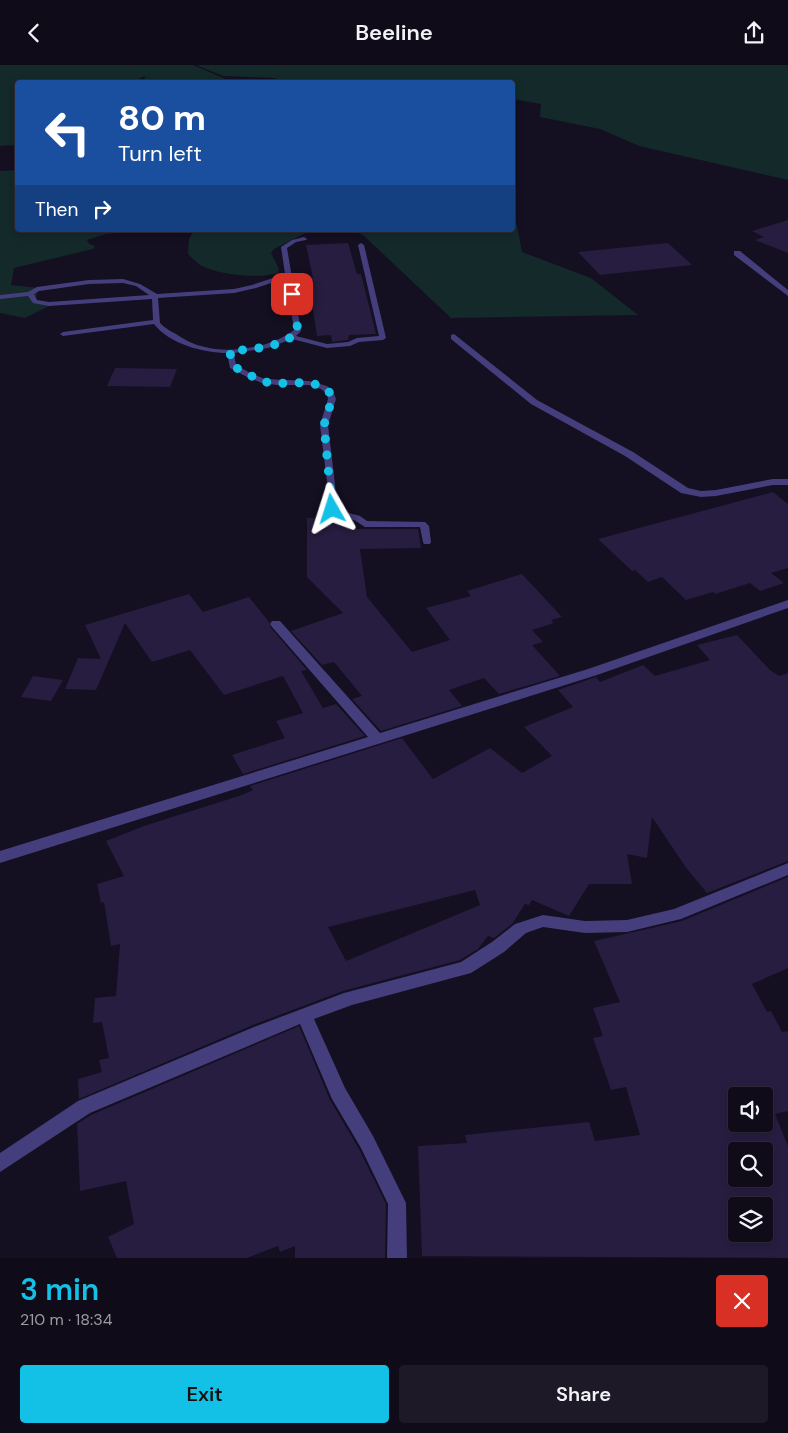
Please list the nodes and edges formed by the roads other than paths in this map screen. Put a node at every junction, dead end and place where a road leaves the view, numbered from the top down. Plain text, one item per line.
1 (304, 239) dead end
2 (361, 245) dead end
3 (736, 253) dead end
4 (288, 275) junction
5 (30, 294) junction
6 (788, 294) edge
7 (0, 297) edge
8 (155, 297) junction
9 (157, 322) junction
10 (64, 334) dead end
11 (293, 337) junction
12 (454, 337) dead end
13 (230, 351) junction
14 (788, 482) edge
15 (427, 542) dead end
16 (788, 604) edge
17 (276, 624) dead end
18 (377, 738) junction
19 (0, 857) edge
20 (788, 869) edge
21 (304, 1015) junction
22 (0, 1163) edge
23 (397, 1258) edge

1 - 4 lane
2 - 11 lane
3 - 6 street
4 - 8 lane
4 - 11 lane
5 - 7 lane
5 - 8 lane
5 - 8 lane
8 - 9 lane
9 - 10 lane
9 - 13 lane
11 - 13 lane
12 - 14 street
13 - 15 lane
16 - 18 street
17 - 18 street
18 - 19 street
20 - 21 street
21 - 22 street
21 - 23 street

